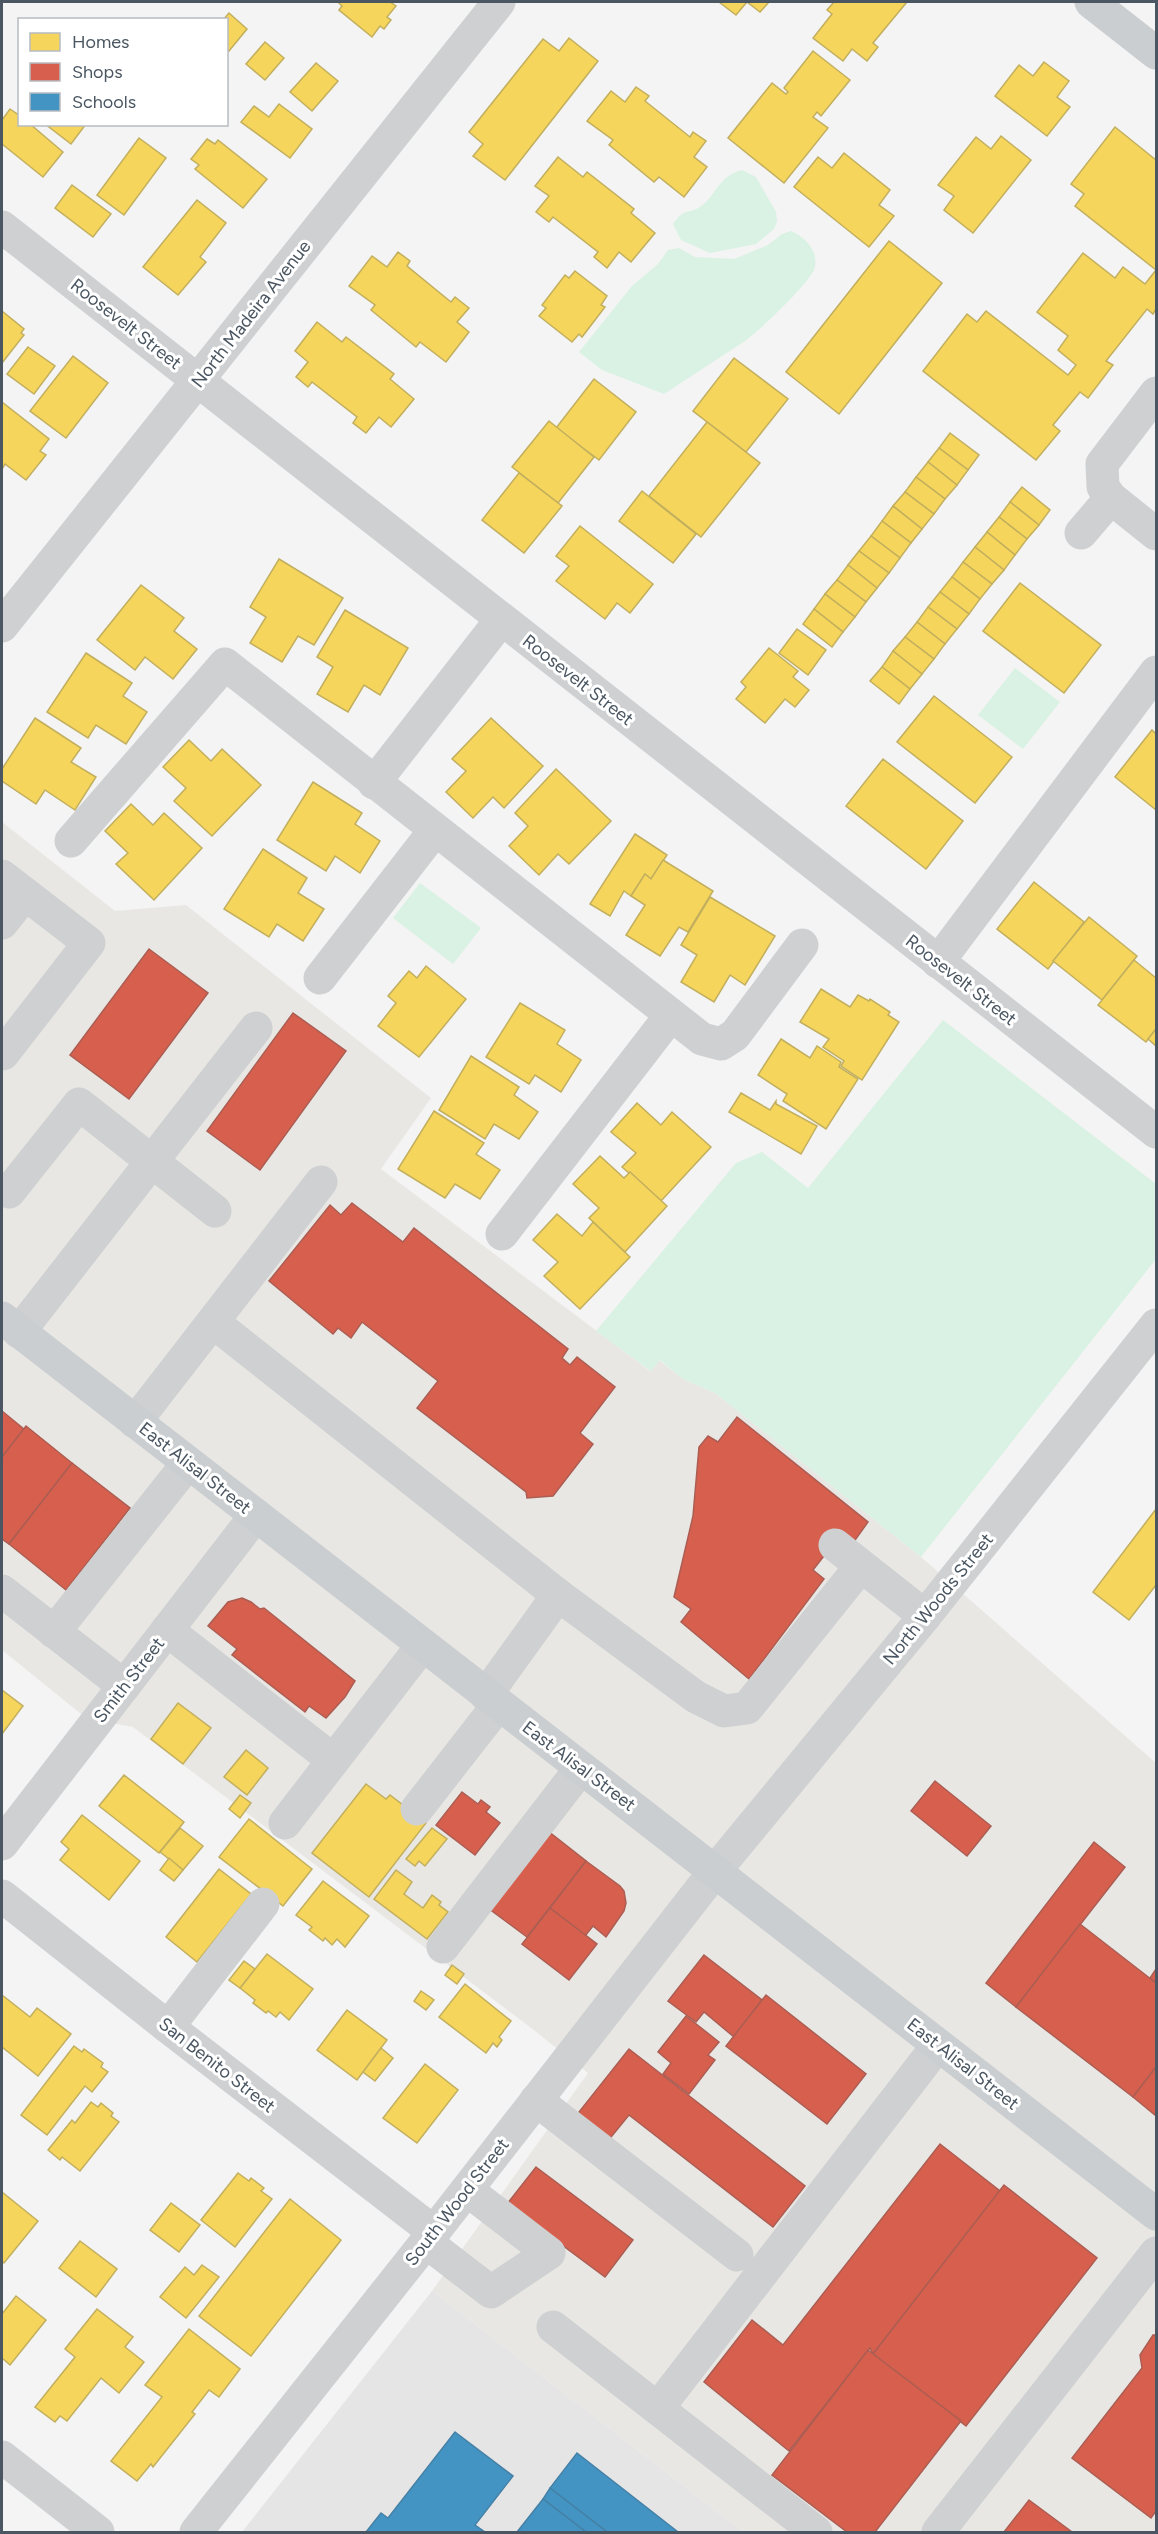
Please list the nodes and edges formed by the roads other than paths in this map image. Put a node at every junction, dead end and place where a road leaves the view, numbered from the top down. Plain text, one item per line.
1 (500, 2) edge
2 (1091, 2) edge
3 (1156, 53) edge
4 (2, 227) edge
5 (198, 382) junction
6 (1156, 393) edge
7 (1111, 498) junction
8 (1081, 533) dead end
9 (1156, 534) edge
10 (501, 620) junction
11 (2, 626) edge
12 (1156, 672) edge
13 (374, 783) junction
14 (435, 830) junction
15 (71, 841) dead end
16 (13, 885) edge
17 (2, 923) edge
18 (802, 945) dead end
19 (938, 962) junction
20 (320, 978) dead end
21 (670, 1015) junction
22 (256, 1028) dead end
23 (2, 1053) edge
24 (1156, 1132) edge
25 (153, 1162) junction
26 (321, 1182) dead end
27 (9, 1192) dead end
28 (215, 1211) dead end
29 (502, 1234) dead end
30 (213, 1322) junction
31 (10, 1325) edge
32 (1156, 1325) edge
33 (135, 1422) junction
34 (188, 1463) junction
35 (256, 1515) junction
36 (835, 1545) dead end
37 (861, 1566) junction
38 (2, 1591) edge
39 (558, 1595) junction
40 (925, 1616) junction
41 (167, 1630) junction
42 (54, 1632) junction
43 (422, 1646) junction
44 (123, 1686) junction
45 (492, 1700) junction
46 (333, 1760) junction
47 (581, 1768) junction
48 (417, 1809) dead end
49 (285, 1823) dead end
50 (2, 1844) edge
51 (715, 1871) junction
52 (2, 1896) edge
53 (263, 1904) dead end
54 (443, 1947) dead end
55 (168, 2027) junction
56 (938, 2045) junction
57 (536, 2100) junction
58 (467, 2190) junction
59 (1156, 2212) edge
60 (430, 2237) junction
61 (1156, 2253) edge
62 (737, 2255) dead end
63 (553, 2327) dead end
64 (658, 2408) junction
65 (2, 2457) edge
66 (98, 2532) edge
67 (196, 2532) edge
68 (816, 2532) edge
69 (938, 2532) edge

1 - 5 street, North Madeira Avenue
2 - 3 main road
4 - 5 street, Roosevelt Street
5 - 10 street, Roosevelt Street
5 - 11 street, North Madeira Avenue
6 - 7 street
7 - 8 street
7 - 9 street
10 - 13 street
10 - 19 street, Roosevelt Street
12 - 19 street
13 - 14 street
13 - 15 street
14 - 20 street
14 - 21 street
16 - 17 street
16 - 23 street
18 - 21 street
19 - 24 street, Roosevelt Street
21 - 29 street
22 - 25 street
25 - 27 street
25 - 28 street
25 - 31 street
26 - 30 street
30 - 33 street
30 - 39 street
31 - 33 main road, East Alisal Street
32 - 40 street, North Woods Street
33 - 34 main road, East Alisal Street
34 - 35 main road, East Alisal Street
34 - 42 street
35 - 41 street, Smith Street
35 - 43 main road, East Alisal Street
36 - 37 street
37 - 39 street
37 - 40 street
38 - 42 street
39 - 45 street
40 - 51 street, North Woods Street
41 - 44 street, Smith Street
41 - 46 street
42 - 44 street
43 - 45 main road, East Alisal Street
43 - 46 street
44 - 50 street, Smith Street
45 - 47 main road, East Alisal Street
45 - 48 street
46 - 49 street
47 - 51 main road, East Alisal Street
47 - 54 street
51 - 56 main road, East Alisal Street
51 - 57 street, South Wood Street
52 - 55 street, San Benito Street
53 - 55 street
55 - 60 street, San Benito Street
56 - 59 main road, East Alisal Street
56 - 64 street
57 - 58 street, South Wood Street
57 - 62 street
58 - 60 street, South Wood Street
58 - 60 street, San Benito Street
60 - 67 street, South Wood Street
61 - 69 street
63 - 64 street
64 - 68 street
65 - 66 street

